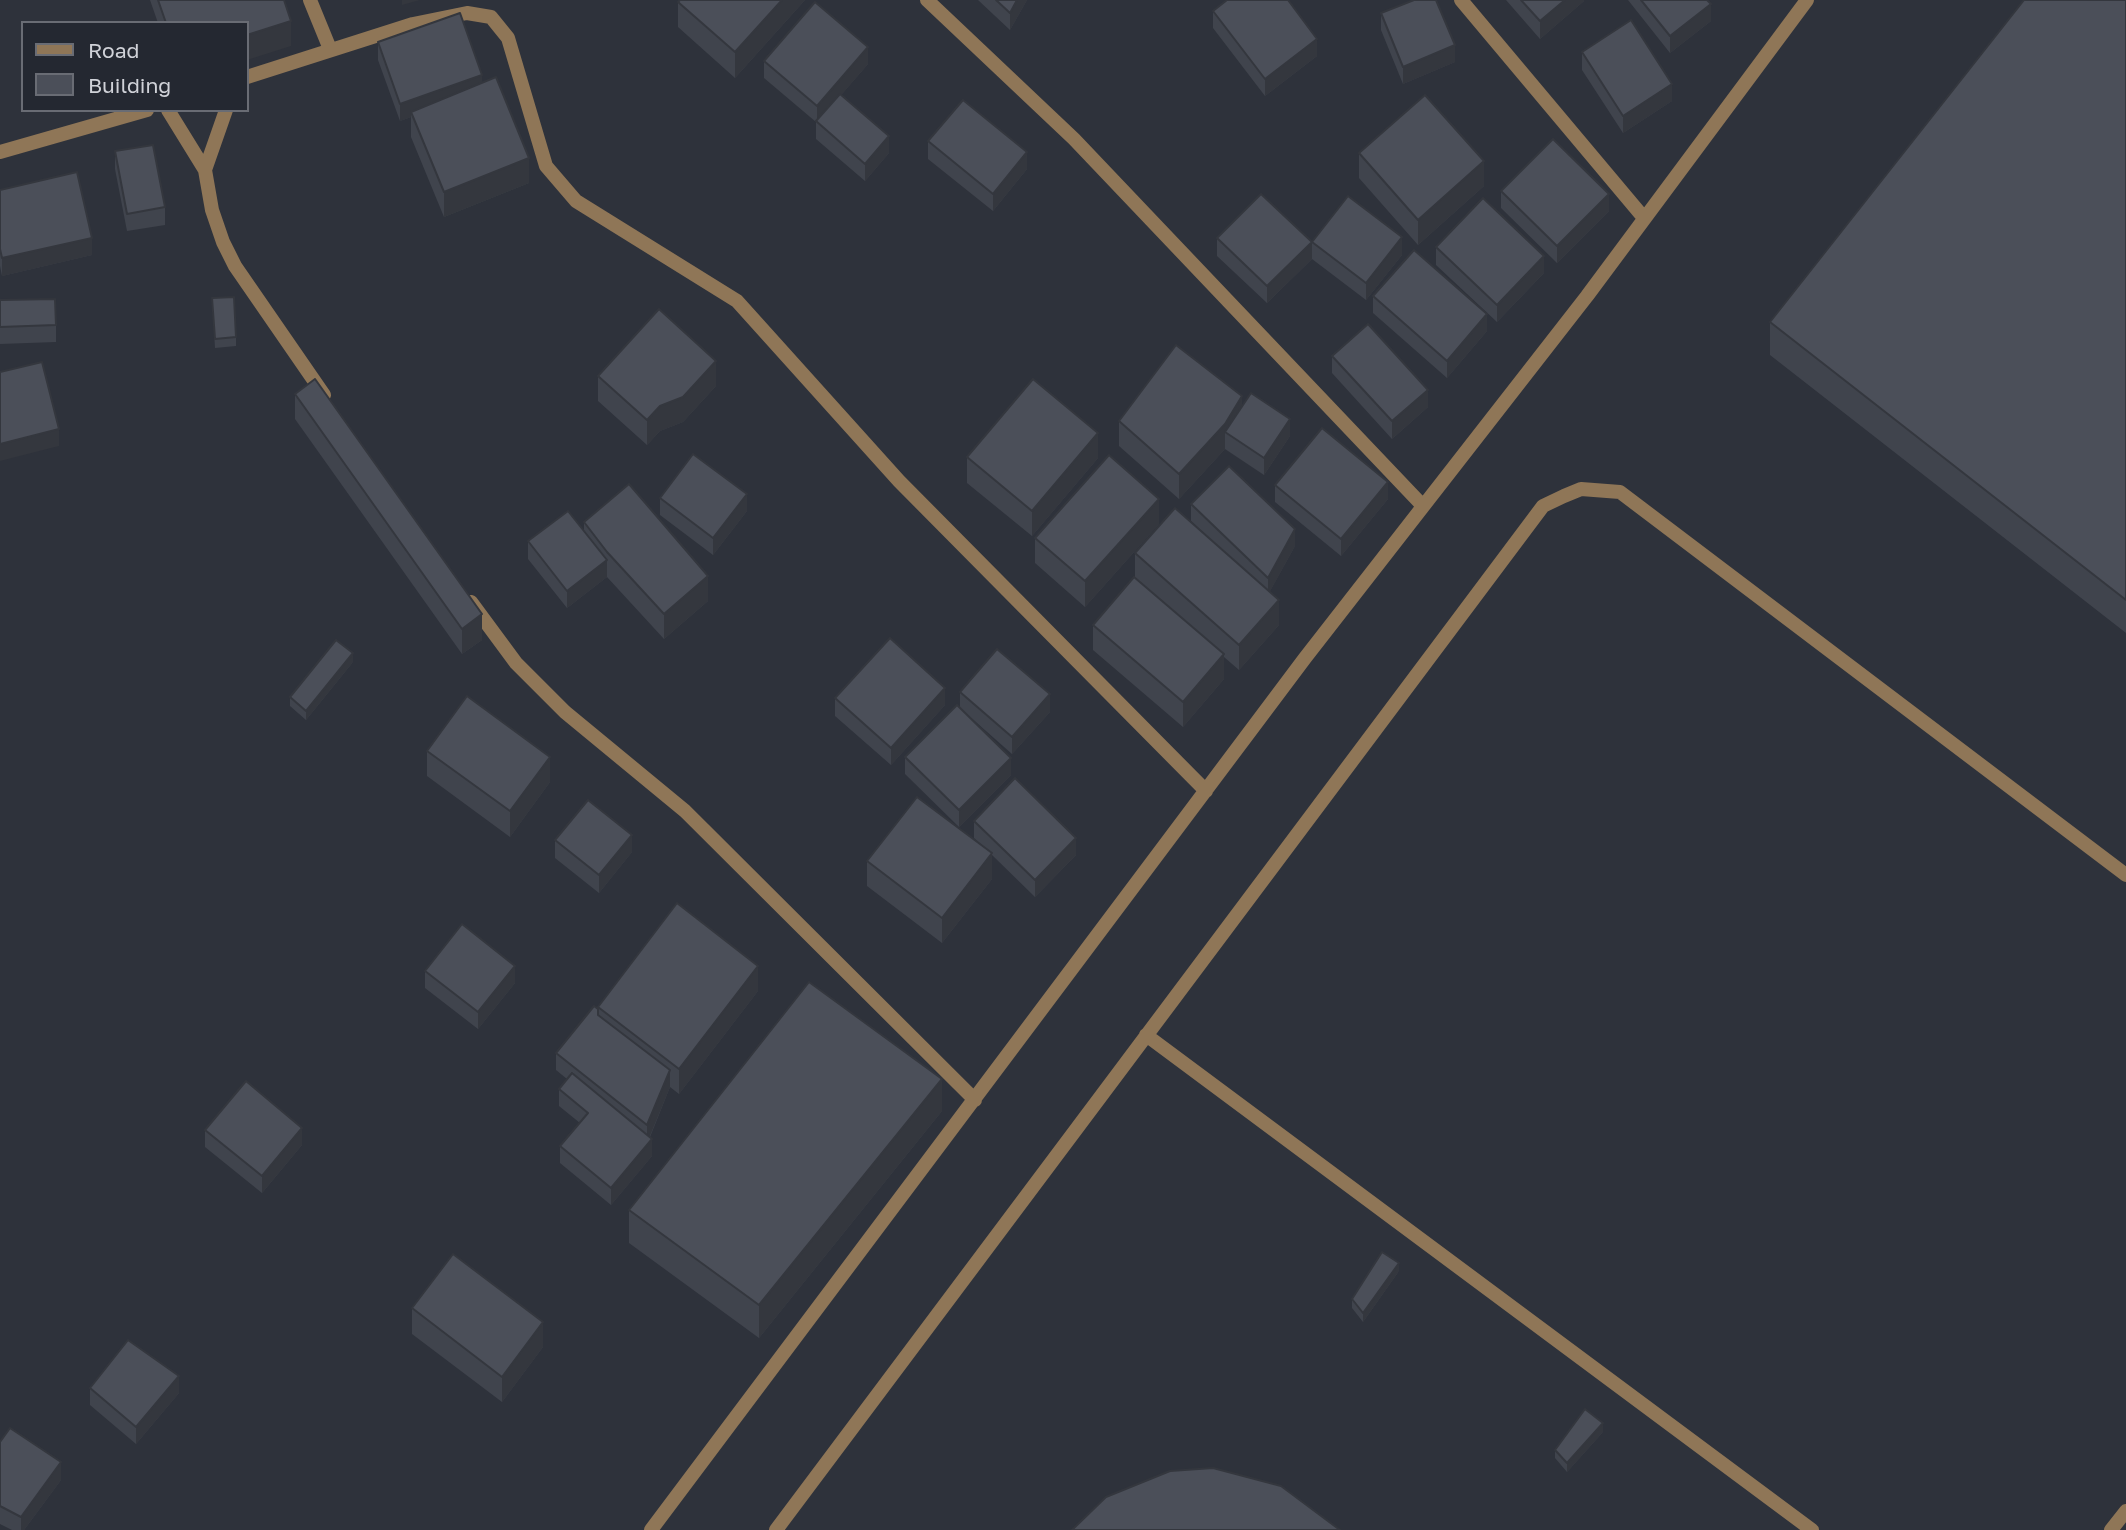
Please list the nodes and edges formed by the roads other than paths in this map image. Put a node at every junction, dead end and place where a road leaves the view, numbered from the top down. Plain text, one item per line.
1 (310, 0) edge
2 (927, 0) edge
3 (1461, 0) edge
4 (1807, 0) edge
5 (330, 49) junction
6 (248, 77) edge
7 (140, 112) edge
8 (169, 112) edge
9 (225, 112) edge
10 (0, 152) edge
11 (205, 170) junction
12 (1644, 218) junction
13 (334, 409) edge
14 (1423, 506) junction
15 (461, 588) edge
16 (1206, 791) junction
17 (2126, 875) edge
18 (1146, 1035) junction
19 (975, 1100) junction
20 (2126, 1511) edge
21 (650, 1530) edge
22 (776, 1530) edge
23 (1812, 1530) edge
24 (2111, 1530) edge

1 - 5 street
2 - 14 street
3 - 12 street
4 - 12 street
5 - 6 street
5 - 16 street
7 - 10 street
8 - 11 street
9 - 11 street
11 - 13 street
12 - 14 street
14 - 16 street
15 - 19 street
16 - 19 street
17 - 18 street
18 - 22 street
18 - 23 street
19 - 21 street
20 - 24 street

